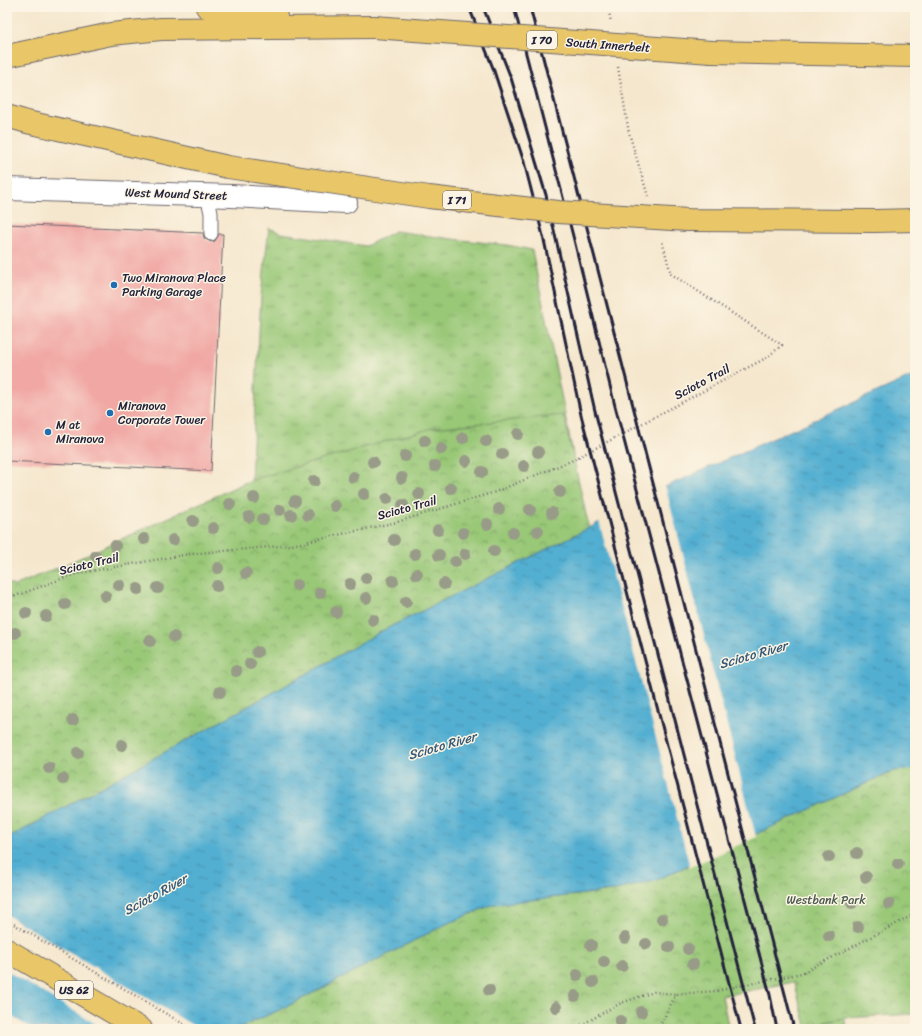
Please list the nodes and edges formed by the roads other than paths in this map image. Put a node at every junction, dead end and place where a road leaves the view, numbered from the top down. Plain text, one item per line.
1 (207, 7) edge
2 (374, 27) junction
3 (7, 56) edge
4 (915, 56) edge
5 (7, 116) edge
6 (7, 189) edge
7 (207, 195) junction
8 (346, 202) dead end
9 (915, 220) edge
10 (211, 234) dead end
11 (7, 950) edge
12 (141, 1029) edge

1 - 2 main road, South Innerbelt / I 70
2 - 3 main road
2 - 4 main road, South Innerbelt / I 70, bridge
5 - 9 main road, I 71, bridge
6 - 7 street, West Mound Street
7 - 8 street, West Mound Street
7 - 10 lane
11 - 12 main road, US 62

